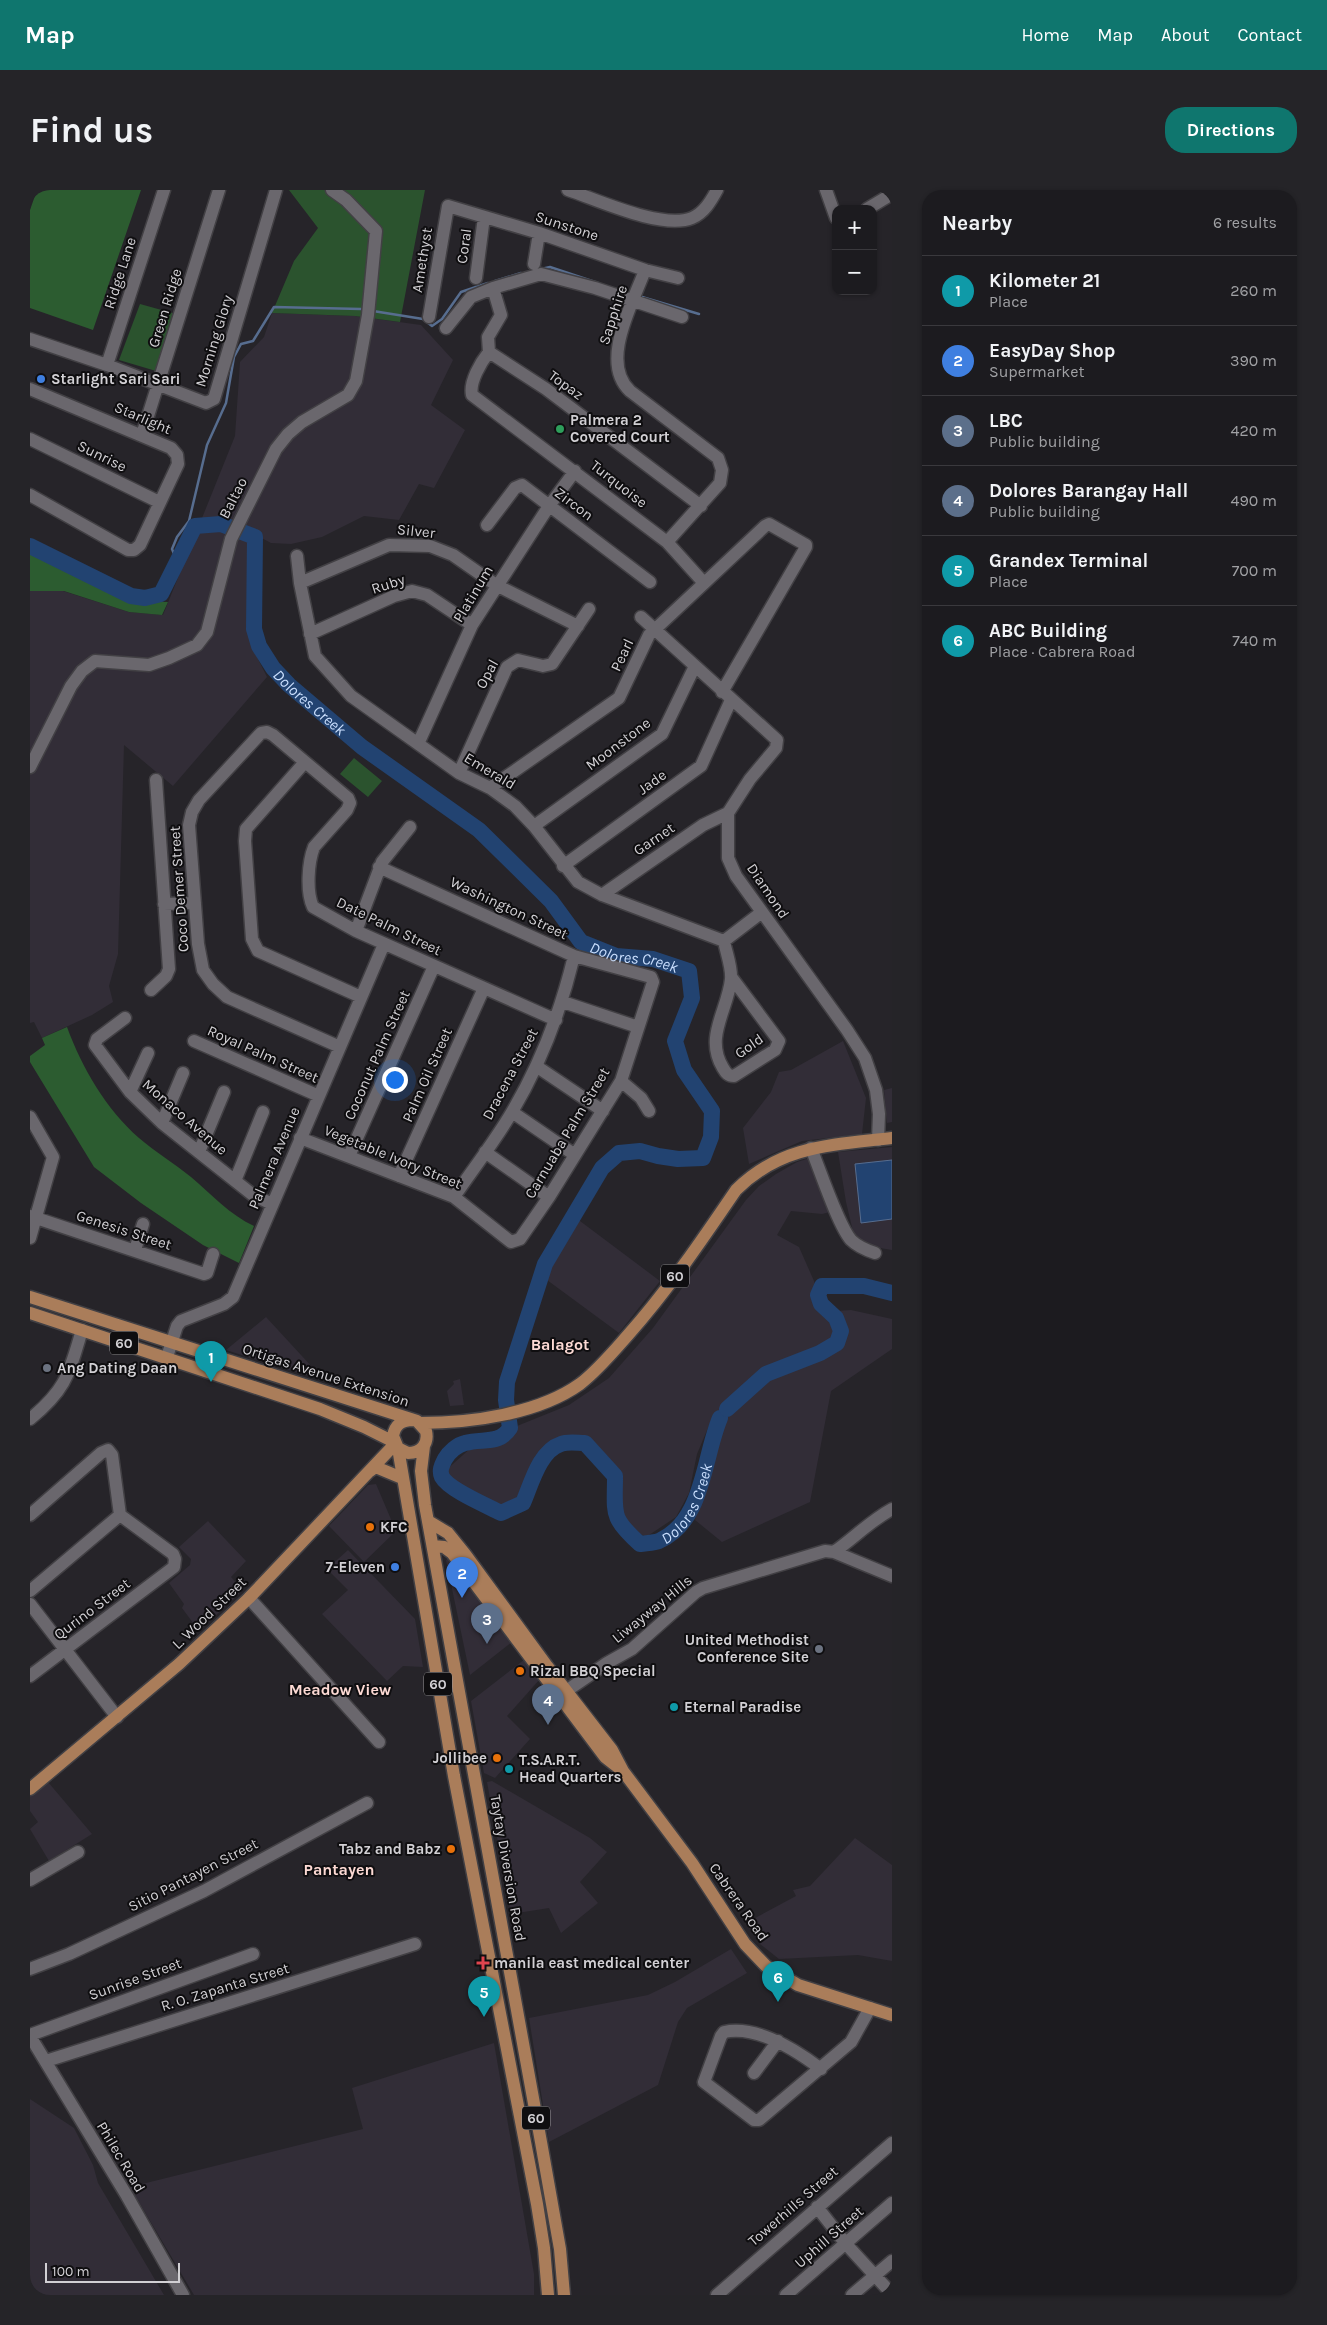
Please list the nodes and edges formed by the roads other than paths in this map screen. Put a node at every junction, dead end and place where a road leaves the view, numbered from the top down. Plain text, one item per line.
1 (164, 190) edge
2 (219, 190) edge
3 (276, 190) edge
4 (332, 190) edge
5 (568, 190) edge
6 (717, 190) edge
7 (826, 190) edge
8 (884, 195) edge
9 (872, 205) edge
10 (832, 207) edge
11 (447, 208) joint
12 (484, 217) junction
13 (539, 233) junction
14 (534, 264) dead end
15 (645, 270) junction
16 (476, 278) dead end
17 (678, 278) dead end
18 (492, 288) junction
19 (634, 302) junction
20 (429, 317) dead end
21 (682, 317) dead end
22 (446, 328) dead end
23 (30, 339) edge
24 (489, 352) junction
25 (108, 365) junction
26 (158, 385) junction
27 (30, 389) edge
28 (142, 435) junction
29 (30, 439) edge
30 (575, 471) junction
31 (30, 495) edge
32 (159, 502) junction
33 (549, 506) junction
34 (701, 506) junction
35 (487, 525) dead end
36 (773, 526) joint
37 (667, 542) junction
38 (297, 556) dead end
39 (650, 582) dead end
40 (300, 583) junction
41 (704, 583) junction
42 (496, 586) junction
43 (589, 609) dead end
44 (642, 617) dead end
45 (472, 625) junction
46 (578, 626) junction
47 (654, 629) junction
48 (310, 634) junction
49 (695, 666) junction
50 (727, 696) junction
51 (261, 733) joint
52 (418, 744) junction
53 (304, 762) junction
54 (30, 767) edge
55 (459, 773) junction
56 (156, 780) dead end
57 (490, 788) junction
58 (728, 813) junction
59 (534, 826) junction
60 (410, 827) dead end
61 (563, 866) junction
62 (380, 867) junction
63 (602, 894) junction
64 (195, 903) junction
65 (164, 904) junction
66 (762, 912) junction
67 (356, 931) junction
68 (724, 941) junction
69 (384, 944) junction
70 (574, 956) junction
71 (434, 966) junction
72 (732, 978) junction
73 (653, 982) joint
74 (484, 988) junction
75 (150, 990) dead end
76 (361, 998) junction
77 (563, 1002) junction
78 (125, 1018) dead end
79 (556, 1020) junction
80 (638, 1027) junction
81 (194, 1041) dead end
82 (340, 1047) junction
83 (148, 1053) dead end
84 (536, 1066) junction
85 (183, 1073) dead end
86 (621, 1081) junction
87 (130, 1092) junction
88 (224, 1092) dead end
89 (319, 1096) junction
90 (603, 1111) junction
91 (649, 1111) dead end
92 (264, 1112) dead end
93 (512, 1112) junction
94 (30, 1117) edge
95 (162, 1123) junction
96 (300, 1138) junction
97 (892, 1138) edge
98 (878, 1140) junction
99 (811, 1148) junction
100 (199, 1152) junction
101 (485, 1152) junction
102 (575, 1155) junction
103 (349, 1156) junction
104 (399, 1176) junction
105 (235, 1181) junction
106 (454, 1197) junction
107 (550, 1197) junction
108 (272, 1204) junction
109 (33, 1217) edge
110 (143, 1224) dead end
111 (30, 1238) edge
112 (520, 1239) joint
113 (134, 1250) junction
114 (875, 1253) dead end
115 (213, 1254) dead end
116 (30, 1297) edge
117 (30, 1313) edge
118 (82, 1330) junction
119 (171, 1342) junction
120 (167, 1357) junction
121 (30, 1419) edge
122 (416, 1421) junction
123 (453, 1422) junction
124 (425, 1444) junction
125 (396, 1445) junction
126 (370, 1471) junction
127 (421, 1471) junction
128 (402, 1476) junction
129 (892, 1509) edge
130 (30, 1515) edge
131 (120, 1515) junction
132 (428, 1521) junction
133 (433, 1546) junction
134 (834, 1552) junction
135 (892, 1576) edge
136 (30, 1591) edge
137 (249, 1598) junction
138 (30, 1604) edge
139 (65, 1650) junction
140 (30, 1676) edge
141 (562, 1694) junction
142 (117, 1717) junction
143 (379, 1742) dead end
144 (30, 1789) edge
145 (367, 1803) dead end
146 (78, 1852) dead end
147 (30, 1880) edge
148 (497, 1893) junction
149 (478, 1897) junction
150 (415, 1944) dead end
151 (252, 1954) dead end
152 (30, 1969) edge
153 (870, 2008) junction
154 (892, 2015) edge
155 (30, 2036) edge
156 (778, 2042) junction
157 (525, 2054) junction
158 (507, 2057) junction
159 (46, 2061) junction
160 (821, 2069) junction
161 (754, 2073) dead end
162 (892, 2143) edge
163 (892, 2203) edge
164 (817, 2207) junction
165 (846, 2244) junction
166 (892, 2261) edge
167 (876, 2274) junction
168 (892, 2294) edge
169 (183, 2295) edge
170 (548, 2295) edge
171 (564, 2295) edge
172 (717, 2295) edge
173 (786, 2295) edge
174 (852, 2295) edge

1 - 25 street, Ridge Lane
2 - 26 street, Green Ridge
3 - 26 street, Morning Glory
4 - 54 street, Baltao
5 - 6 street
7 - 10 street
8 - 9 street
11 - 12 street, Sunstone
11 - 20 street, Amethyst
12 - 13 street, Sunstone
12 - 16 street, Coral
13 - 14 street
13 - 15 street, Sunstone
15 - 17 street, Sunstone
15 - 19 street, Sapphire
18 - 19 street
18 - 22 street
18 - 24 street
19 - 21 street
19 - 34 street, Sapphire
23 - 25 street, Morning Glory
24 - 30 street, Turquoise
24 - 34 street, Topaz
25 - 26 street, Morning Glory
26 - 28 street, Green Ridge
27 - 28 street, Starlight
28 - 32 street, Starlight
29 - 32 street, Sunrise
30 - 33 street, Platinum
30 - 37 street, Turquoise
31 - 32 street, Starlight
33 - 35 street, Zircon
33 - 39 street, Zircon
33 - 42 street, Platinum
34 - 37 street, Sapphire
36 - 41 street, Pearl
36 - 50 street, Jade
37 - 41 street, Turquoise
38 - 40 street, Emerald
40 - 42 street, Silver
40 - 48 street, Emerald
41 - 47 street, Pearl
42 - 45 street, Platinum
42 - 46 street, Silver
43 - 46 street, Opal
44 - 47 street
45 - 48 street, Ruby
45 - 52 street, Platinum
46 - 55 street, Opal
47 - 49 street
47 - 57 street, Pearl
48 - 52 street, Emerald
49 - 50 street
49 - 59 street, Moonstone
50 - 58 street
50 - 61 street, Jade
51 - 53 street, Date Palm Street
51 - 64 street, Coco Demer Street
52 - 55 street, Emerald
53 - 67 street, Date Palm Street
53 - 76 street
55 - 57 street, Emerald
56 - 65 street
57 - 59 street, Emerald
58 - 63 street, Garnet
58 - 66 street, Diamond
59 - 61 street, Emerald
60 - 62 street
61 - 63 street, Emerald
62 - 67 street
62 - 70 street, Washington Street
63 - 68 street, Emerald
64 - 65 street
64 - 82 street, Coco Demer Street
65 - 75 street
66 - 68 street
66 - 98 street, Diamond
67 - 69 street, Date Palm Street
68 - 72 street, Gold
69 - 71 street, Date Palm Street
69 - 76 street, Palmera Avenue
70 - 73 street, Washington Street
70 - 77 street, Dracena Street
71 - 74 street, Date Palm Street
71 - 103 street, Coconut Palm Street
72 - 72 street, Gold
73 - 80 street, Carnuaba Palm Street
74 - 79 street, Date Palm Street
74 - 104 street, Palm Oil Street
76 - 82 street, Palmera Avenue
77 - 79 street, Dracena Street
77 - 80 street
78 - 87 street, Monaco Avenue
79 - 84 street, Dracena Street
80 - 86 street, Carnuaba Palm Street
81 - 89 street, Royal Palm Street
82 - 89 street, Palmera Avenue
83 - 87 street
84 - 90 street
84 - 93 street, Dracena Street
85 - 95 street
86 - 90 street, Carnuaba Palm Street
86 - 91 street
87 - 95 street, Monaco Avenue
88 - 100 street
89 - 96 street, Palmera Avenue
90 - 102 street, Carnuaba Palm Street
92 - 105 street
93 - 101 street, Dracena Street
93 - 102 street
94 - 109 street
95 - 100 street, Monaco Avenue
96 - 103 street, Vegetable Ivory Street
96 - 108 street, Palmera Avenue
97 - 98 main road, 60
98 - 99 main road, 60
99 - 114 street
99 - 123 main road, 60
100 - 105 street, Monaco Avenue
101 - 106 street, Dracena Street
101 - 107 street
102 - 107 street, Carnuaba Palm Street
103 - 104 street, Vegetable Ivory Street
104 - 106 street, Vegetable Ivory Street
105 - 108 street, Monaco Avenue
106 - 112 street, Vegetable Ivory Street
107 - 112 street, Carnuaba Palm Street
108 - 119 street, Palmera Avenue
109 - 111 street
109 - 113 street, Genesis Street
110 - 113 street
113 - 115 street, Genesis Street
116 - 119 main road, Ortigas Avenue Extension / 60
117 - 118 main road, 60
118 - 120 main road, 60
118 - 121 street
119 - 120 street, Palmera Avenue
119 - 122 main road, Ortigas Avenue Extension / 60
120 - 125 main road, 60
122 - 123 main road, 60
122 - 124 main road, 60
122 - 125 main road
123 - 124 main road, 60
124 - 125 main road, 60
124 - 127 main road, Taytay Diversion Road / 60
125 - 126 main road, L. Wood Street
125 - 128 main road, 60
126 - 128 main road
126 - 137 main road, L. Wood Street
127 - 128 main road
127 - 132 main road, Taytay Diversion Road / 60
128 - 149 main road, 60
129 - 134 street, Liwayway Hills
130 - 131 street
131 - 136 street
131 - 139 street, Qurino Street
132 - 133 main road, Taytay Diversion Road / 60
132 - 141 main road, Cabrera Road
133 - 141 main road, Cabrera Road
133 - 148 main road, Taytay Diversion Road / 60
134 - 135 street
134 - 141 street, Liwayway Hills
137 - 142 main road, L. Wood Street
137 - 143 street
138 - 139 street
139 - 140 street, Qurino Street
139 - 142 street
141 - 153 main road, Cabrera Road
142 - 144 main road, L. Wood Street
145 - 152 street, Sitio Pantayen Street
146 - 147 street
148 - 149 main road
148 - 157 main road, Taytay Diversion Road / 60
149 - 158 main road, 60
150 - 159 street, R. O. Zapanta Street
151 - 155 street, Sunrise Street
153 - 154 main road, Cabrera Road
153 - 160 street
155 - 159 street, Philec Road
156 - 160 street
156 - 160 street
156 - 161 street
157 - 158 main road
157 - 171 main road, Taytay Diversion Road / 60
158 - 170 main road, 60
159 - 169 street, Philec Road
162 - 164 street, Towerhills Street
163 - 165 street, Uphill Street
164 - 165 street
164 - 172 street, Towerhills Street
165 - 167 street
165 - 173 street, Uphill Street
166 - 167 street
167 - 168 street
167 - 174 street

